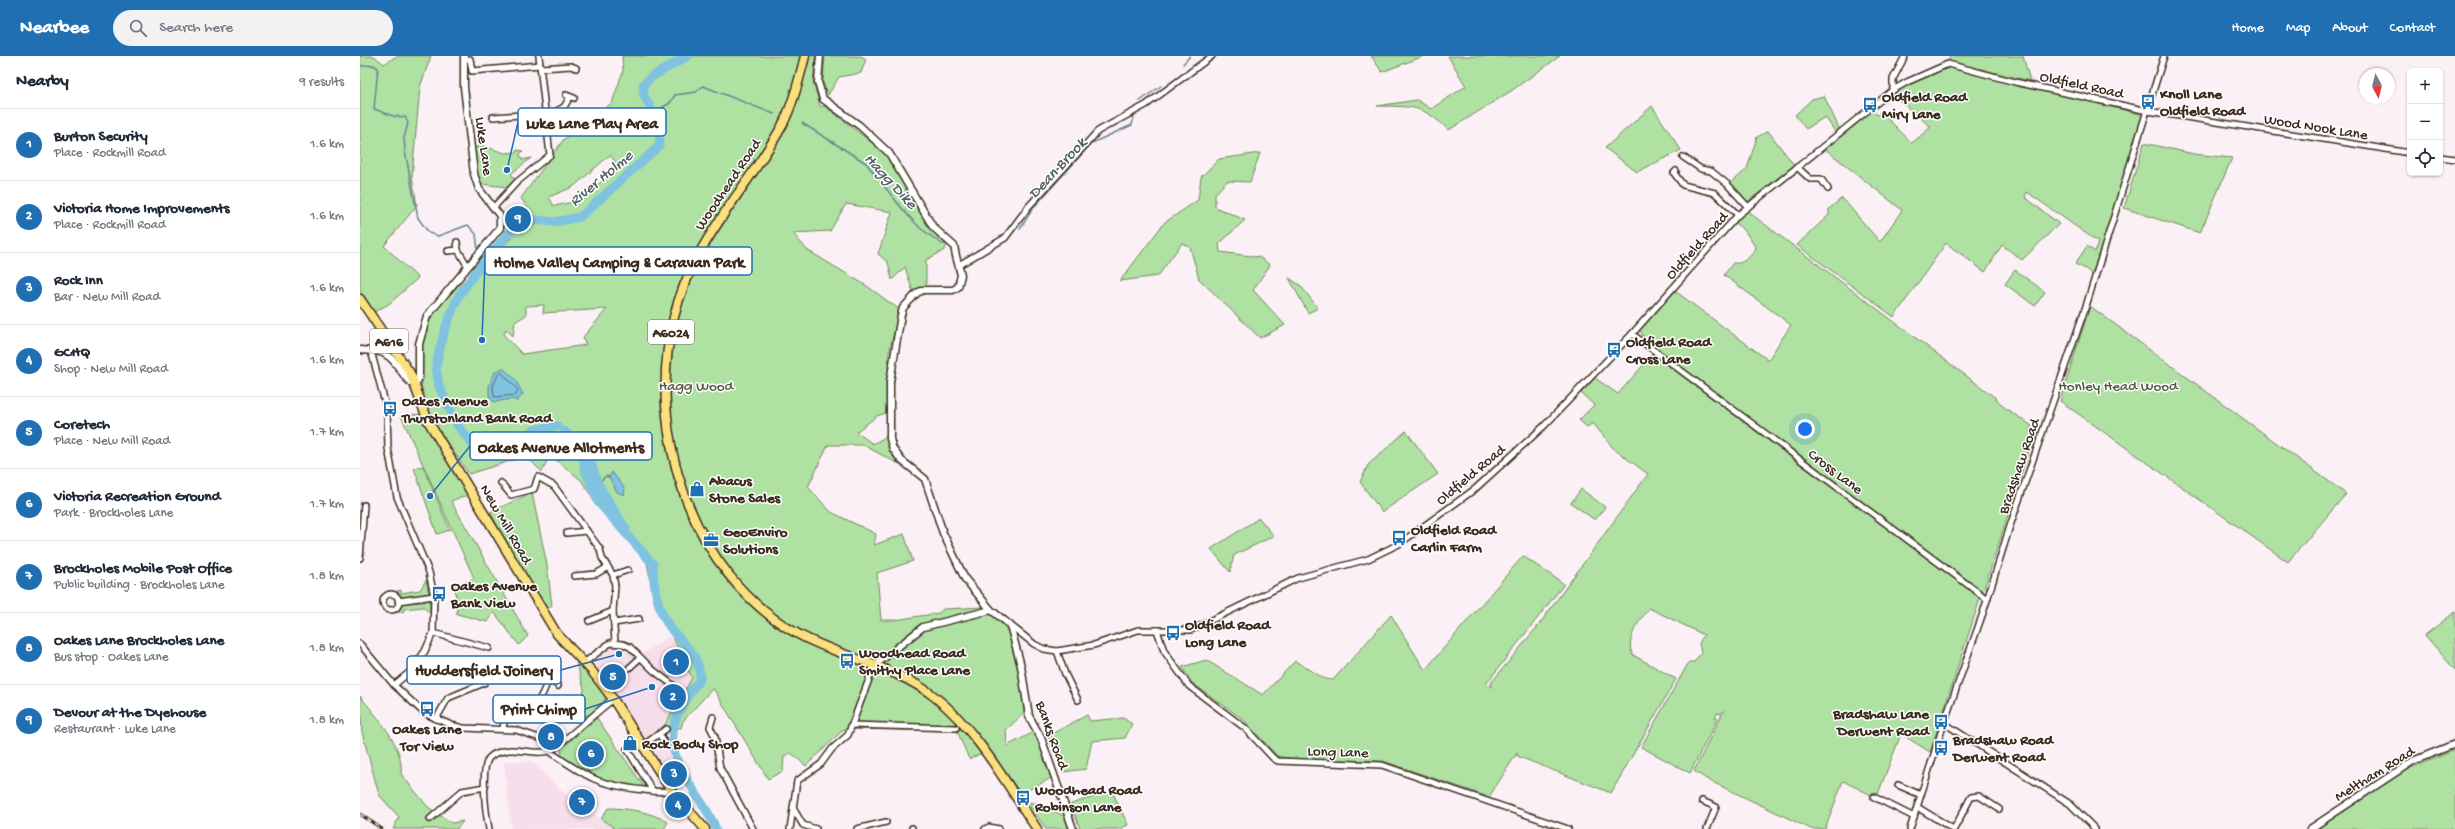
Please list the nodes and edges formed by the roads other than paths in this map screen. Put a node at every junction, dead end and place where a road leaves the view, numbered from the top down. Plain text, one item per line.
1 (539, 56) edge
2 (805, 56) edge
3 (820, 56) edge
4 (1212, 56) edge
5 (1905, 56) edge
6 (2164, 56) edge
7 (464, 57) edge
8 (540, 67) junction
9 (576, 68) dead end
10 (1893, 90) junction
11 (570, 97) dead end
12 (2148, 111) junction
13 (546, 114) junction
14 (493, 117) dead end
15 (2407, 153) edge
16 (1683, 157) dead end
17 (2443, 157) edge
18 (2455, 159) edge
19 (1797, 167) junction
20 (1676, 171) dead end
21 (1828, 189) dead end
22 (494, 207) junction
23 (1748, 207) junction
24 (1738, 215) junction
25 (457, 242) dead end
26 (448, 250) dead end
27 (458, 250) junction
28 (467, 265) junction
29 (959, 265) junction
30 (360, 299) edge
31 (1632, 334) junction
32 (360, 350) edge
33 (371, 351) junction
34 (416, 385) junction
35 (501, 483) dead end
36 (364, 505) dead end
37 (587, 531) junction
38 (567, 533) dead end
39 (360, 558) edge
40 (608, 567) junction
41 (628, 570) dead end
42 (613, 575) junction
43 (574, 576) dead end
44 (434, 596) junction
45 (1987, 599) junction
46 (398, 601) dead end
47 (991, 610) junction
48 (613, 611) junction
49 (639, 619) dead end
50 (589, 621) dead end
51 (614, 623) junction
52 (1010, 625) junction
53 (1157, 630) junction
54 (432, 634) junction
55 (615, 642) junction
56 (360, 644) edge
57 (488, 648) dead end
58 (1057, 652) junction
59 (640, 658) junction
60 (584, 663) junction
61 (874, 666) junction
62 (629, 668) dead end
63 (542, 672) dead end
64 (549, 678) junction
65 (484, 683) dead end
66 (394, 685) junction
67 (558, 686) dead end
68 (674, 686) dead end
69 (613, 699) junction
70 (1078, 700) dead end
71 (713, 717) dead end
72 (436, 719) junction
73 (1944, 723) junction
74 (851, 725) junction
75 (503, 728) junction
76 (956, 728) dead end
77 (666, 729) dead end
78 (658, 734) junction
79 (664, 742) dead end
80 (2455, 744) edge
81 (642, 746) junction
82 (556, 747) junction
83 (627, 749) dead end
84 (549, 751) junction
85 (1898, 785) dead end
86 (485, 787) junction
87 (671, 790) junction
88 (653, 791) junction
89 (1921, 795) junction
90 (1874, 797) dead end
91 (1702, 801) dead end
92 (1917, 807) junction
93 (793, 808) junction
94 (1999, 809) dead end
95 (1914, 817) junction
96 (430, 819) dead end
97 (886, 822) dead end
98 (489, 829) edge
99 (705, 829) edge
100 (753, 829) edge
101 (790, 829) edge
102 (816, 829) edge
103 (857, 829) edge
104 (985, 829) edge
105 (999, 829) edge
106 (1037, 829) edge
107 (1073, 829) edge
108 (1568, 829) edge
109 (1707, 829) edge
110 (1910, 829) edge
111 (1953, 829) edge
112 (2095, 829) edge
113 (2310, 829) edge

1 - 8 street
2 - 61 main road, Woodhead Road / A6024
3 - 29 street
4 - 29 street
5 - 10 street
6 - 12 street, Bradshaw Road
7 - 8 street
7 - 22 street, Luke Lane
8 - 9 street
8 - 13 street
10 - 12 street, Oldfield Road
10 - 19 street, Oldfield Road
11 - 13 street
12 - 15 street, Wood Nook Lane
12 - 45 street, Bradshaw Road
13 - 14 street
13 - 22 street
16 - 23 street, Oldfield Road
17 - 18 street
19 - 21 street
19 - 23 street, Oldfield Road
20 - 24 street, Oldfield Road
22 - 28 street, Luke Lane
23 - 24 street, Oldfield Road
24 - 31 street, Oldfield Road
25 - 27 street
26 - 27 street
27 - 28 street
28 - 34 street
29 - 47 street
30 - 34 main road, New Mill Road / A616
31 - 45 street, Cross Lane
31 - 53 street, Oldfield Road
32 - 33 street
33 - 34 street
33 - 44 street
34 - 60 main road, New Mill Road / A616
35 - 37 street
36 - 39 street
37 - 38 street
37 - 40 street
40 - 42 street
40 - 43 street
41 - 42 street
42 - 48 street
44 - 46 street
44 - 54 street
45 - 73 street, Bradshaw Road
47 - 52 street
47 - 61 street
48 - 50 street
48 - 51 street
49 - 51 street
51 - 55 street
52 - 58 street, Oldfield Road
52 - 107 street, Banks Road
53 - 58 street, Oldfield Road
53 - 108 street, Long Lane
54 - 57 street
54 - 66 street
55 - 59 street
55 - 60 street
56 - 66 street
58 - 70 street
59 - 62 street
59 - 68 street
60 - 69 main road, New Mill Road / A616
61 - 74 street
61 - 106 main road, Woodhead Road / A6024
63 - 64 street
64 - 67 street
64 - 75 street
65 - 72 street
66 - 72 street
69 - 81 main road, New Mill Road / A616
69 - 82 street
71 - 100 street
72 - 75 street
73 - 89 street, Bradshaw Road
73 - 112 street
74 - 76 street
74 - 93 street
75 - 82 street
77 - 78 street
78 - 79 street
78 - 81 street
80 - 113 street, Meltham Road
81 - 87 main road, New Mill Road / A616
82 - 84 street
83 - 88 street
84 - 86 street
84 - 88 street
85 - 89 street
86 - 96 street
86 - 98 street
87 - 88 street
87 - 99 main road, New Mill Road / A616
89 - 92 street, Bradshaw Road
90 - 95 street
91 - 109 street
92 - 95 street, Bradshaw Road
92 - 111 street
93 - 101 street
93 - 102 street
94 - 111 street
95 - 110 street, Bradshaw Road
97 - 103 street
104 - 105 street

